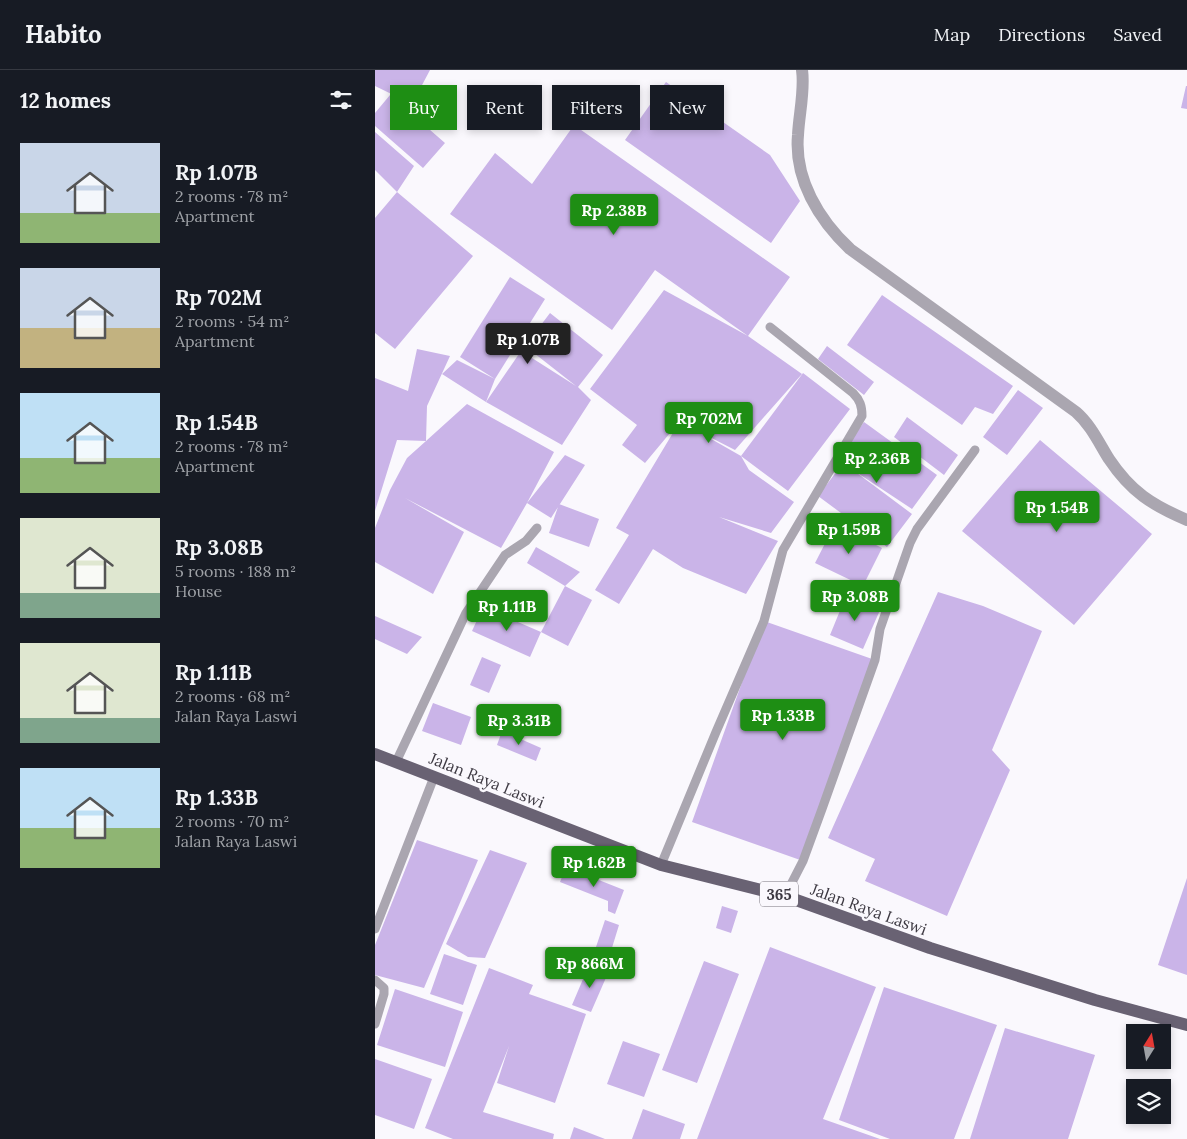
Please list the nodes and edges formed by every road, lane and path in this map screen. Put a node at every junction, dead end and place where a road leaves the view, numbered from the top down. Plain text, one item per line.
1 (802, 70) edge
2 (770, 327) dead end
3 (975, 450) dead end
4 (1187, 520) edge
5 (537, 528) dead end
6 (375, 754) edge
7 (396, 762) junction
8 (434, 777) junction
9 (661, 865) junction
10 (785, 896) junction
11 (375, 929) edge
12 (375, 980) edge
13 (375, 1024) edge
14 (1187, 1025) edge

1 - 4 street
2 - 9 lane
3 - 10 lane
5 - 7 lane
6 - 7 main road, Jalan Raya Laswi / 365
7 - 8 main road, Jalan Raya Laswi / 365
8 - 9 main road, Jalan Raya Laswi / 365
8 - 11 lane
9 - 10 main road, Jalan Raya Laswi / 365
10 - 14 main road, Jalan Raya Laswi / 365
12 - 13 lane

